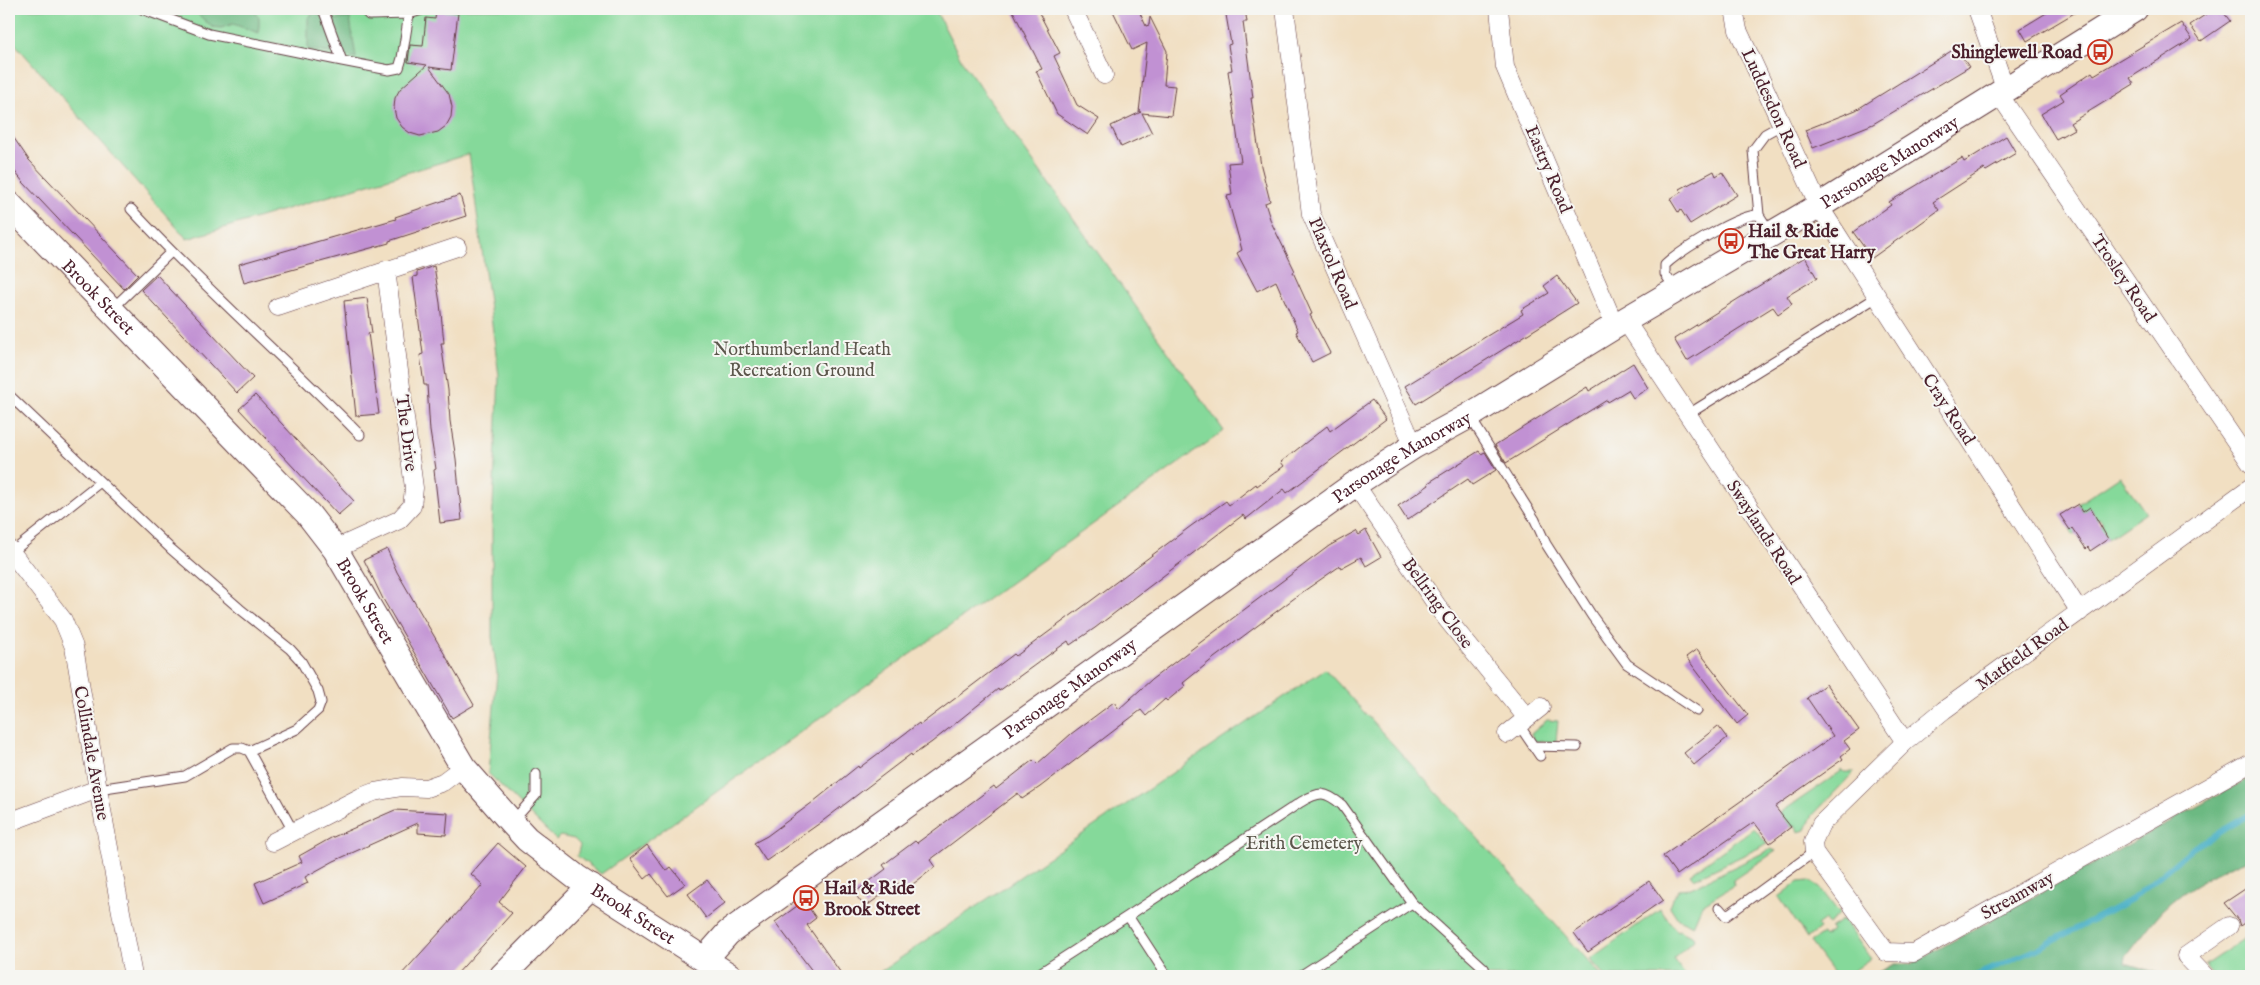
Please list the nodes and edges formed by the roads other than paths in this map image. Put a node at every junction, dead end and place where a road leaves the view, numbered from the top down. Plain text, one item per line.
1 (142, 9) edge
2 (323, 9) edge
3 (363, 9) edge
4 (425, 9) edge
5 (1073, 9) edge
6 (1285, 9) edge
7 (1499, 9) edge
8 (1734, 9) edge
9 (1977, 9) edge
10 (2135, 9) edge
11 (409, 14) junction
12 (342, 61) junction
13 (1104, 75) dead end
14 (2001, 91) junction
15 (1783, 124) junction
16 (9, 204) edge
17 (1819, 206) junction
18 (131, 209) dead end
19 (1765, 225) junction
20 (458, 247) dead end
21 (170, 252) junction
22 (386, 270) junction
23 (1877, 297) junction
24 (278, 307) dead end
25 (111, 309) junction
26 (1620, 323) junction
27 (9, 396) edge
28 (1687, 415) junction
29 (1469, 416) junction
30 (360, 435) dead end
31 (1414, 446) junction
32 (2251, 464) edge
33 (99, 483) junction
34 (1355, 484) junction
35 (2251, 487) edge
36 (335, 549) junction
37 (11, 551) edge
38 (2080, 612) junction
39 (1541, 707) dead end
40 (1697, 711) dead end
41 (1518, 726) junction
42 (1905, 742) junction
43 (1533, 746) junction
44 (1577, 747) dead end
45 (249, 751) junction
46 (1540, 756) dead end
47 (2251, 763) edge
48 (463, 767) junction
49 (536, 774) dead end
50 (98, 789) junction
51 (9, 822) edge
52 (512, 823) junction
53 (293, 831) junction
54 (273, 842) dead end
55 (1813, 847) junction
56 (591, 886) junction
57 (1412, 903) junction
58 (1719, 908) dead end
59 (1128, 916) junction
60 (2229, 926) dead end
61 (705, 959) junction
62 (133, 976) edge
63 (502, 976) edge
64 (730, 976) edge
65 (1035, 976) edge
66 (1167, 976) edge
67 (1300, 976) edge
68 (1486, 976) edge
69 (2205, 976) edge

1 - 12 lane
2 - 12 lane
3 - 11 lane
4 - 11 lane
5 - 13 street
6 - 31 street, Plaxtol Road
7 - 26 street, Eastry Road
8 - 15 street, Luddesdon Road
9 - 14 street
10 - 14 street, Parsonage Manorway
11 - 12 lane
14 - 17 street, Parsonage Manorway
14 - 32 street, Trosley Road
15 - 17 street, Luddesdon Road
15 - 19 lane
16 - 25 street, Brook Street
17 - 19 street, Parsonage Manorway
17 - 23 street, Cray Road
18 - 21 lane
19 - 26 street, Parsonage Manorway
20 - 22 street
21 - 25 lane
21 - 30 lane
22 - 24 street
22 - 36 street, The Drive
23 - 28 lane
23 - 38 street, Cray Road
25 - 36 street, Brook Street
26 - 28 street, Swaylands Road
26 - 29 street, Parsonage Manorway
27 - 33 lane
28 - 42 street, Swaylands Road
29 - 31 street, Parsonage Manorway
29 - 40 lane
31 - 34 street, Parsonage Manorway
33 - 37 lane
33 - 45 lane
34 - 41 street, Bellring Close
34 - 61 street, Parsonage Manorway
35 - 38 street, Matfield Road
36 - 48 street, Brook Street
37 - 50 street, Collindale Avenue
38 - 42 street, Matfield Road
39 - 41 street
41 - 43 lane
42 - 55 street, Matfield Road
43 - 44 lane
43 - 46 lane
45 - 50 lane
45 - 53 lane
47 - 55 street, Streamway
48 - 52 street, Brook Street
48 - 53 street
49 - 52 lane
50 - 51 street
50 - 62 street, Collindale Avenue
52 - 56 street, Brook Street
53 - 54 street
55 - 58 lane
56 - 61 street, Brook Street
56 - 63 street
57 - 59 lane
57 - 67 lane
57 - 68 lane
59 - 65 lane
59 - 66 lane
60 - 69 street
61 - 64 street, Brook Street

